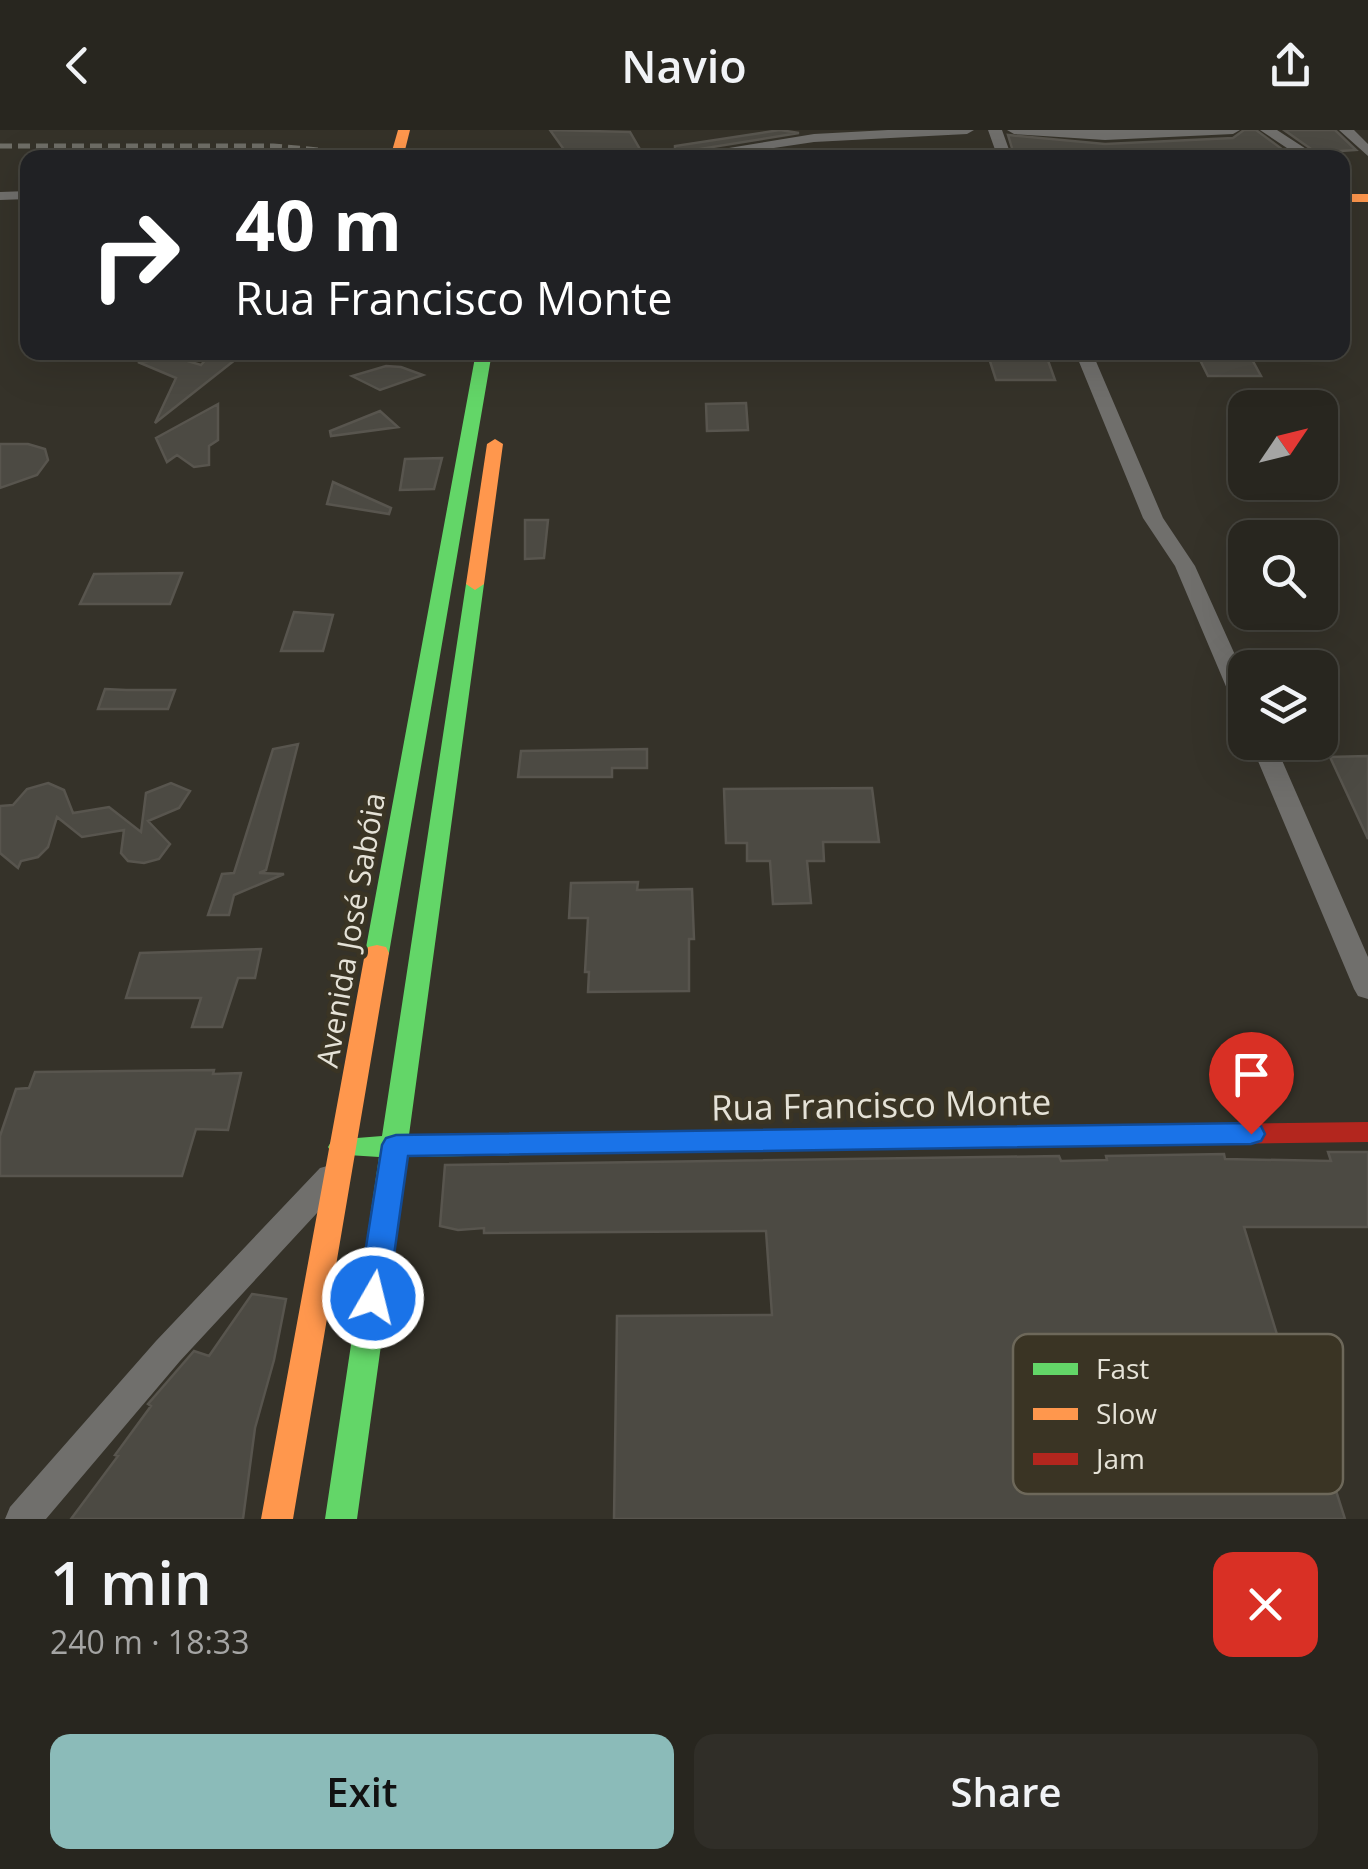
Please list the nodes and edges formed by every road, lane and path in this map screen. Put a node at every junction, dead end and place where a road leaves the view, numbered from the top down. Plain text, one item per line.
1 (843, 130) edge
2 (967, 130) edge
3 (1014, 130) edge
4 (1233, 130) edge
5 (1267, 130) edge
6 (1346, 130) edge
7 (814, 138) junction
8 (731, 150) edge
9 (1300, 150) edge
10 (1368, 152) edge
11 (483, 360) edge
12 (1086, 360) edge
13 (499, 415) dead end
14 (1228, 664) edge
15 (1270, 760) edge
16 (1368, 988) edge
17 (1368, 1132) edge
18 (396, 1145) junction
19 (340, 1158) junction
20 (23, 1519) edge
21 (277, 1519) edge
22 (341, 1519) edge

1 - 7 street
2 - 7 street
3 - 4 street
5 - 9 street
6 - 10 street
7 - 8 street
11 - 19 main road, Avenida José Sabóia
12 - 14 street
13 - 18 main road
15 - 16 street
17 - 18 main road, Rua Francisco Monte
18 - 19 main road, Rua Francisco Monte
18 - 22 main road
19 - 20 street
19 - 21 main road, Avenida José Sabóia

